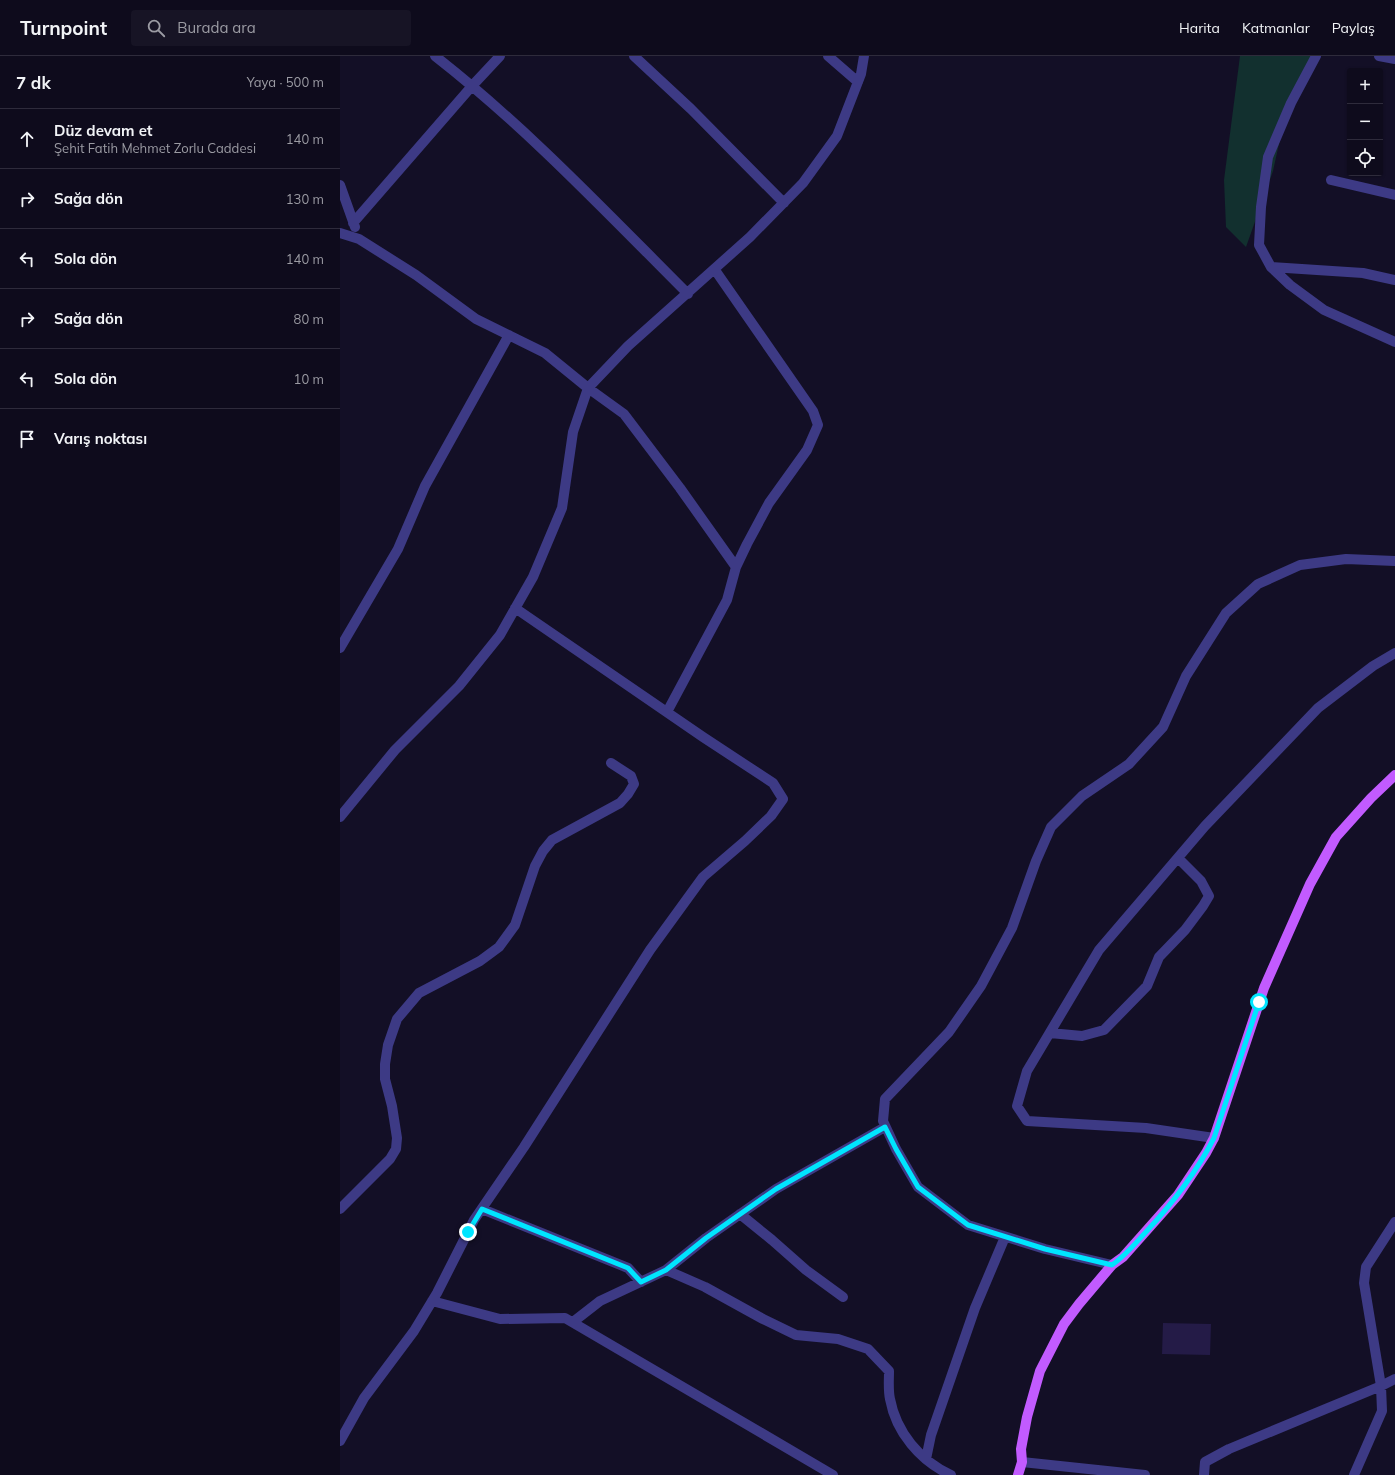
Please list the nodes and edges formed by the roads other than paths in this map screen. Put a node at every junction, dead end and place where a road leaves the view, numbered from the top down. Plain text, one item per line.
1 (435, 56) edge
2 (500, 56) edge
3 (634, 56) edge
4 (828, 56) edge
5 (864, 56) edge
6 (1316, 56) edge
7 (1379, 56) edge
8 (1395, 59) edge
9 (858, 82) junction
10 (472, 86) junction
11 (1331, 180) dead end
12 (340, 186) edge
13 (1395, 195) edge
14 (784, 203) junction
15 (353, 223) junction
16 (340, 233) edge
17 (359, 238) junction
18 (1271, 267) junction
19 (715, 270) junction
20 (1395, 280) edge
21 (688, 294) junction
22 (509, 335) junction
23 (1395, 342) edge
24 (588, 388) junction
25 (1395, 561) edge
26 (736, 567) junction
27 (515, 608) junction
28 (340, 648) edge
29 (1395, 654) edge
30 (667, 712) junction
31 (611, 763) dead end
32 (1395, 775) edge
33 (340, 817) edge
34 (1178, 858) junction
35 (1050, 1033) junction
36 (885, 1127) junction
37 (1214, 1138) junction
38 (340, 1209) edge
39 (482, 1209) junction
40 (740, 1214) junction
41 (1395, 1222) edge
42 (1005, 1237) junction
43 (1112, 1265) junction
44 (666, 1270) junction
45 (641, 1282) junction
46 (843, 1298) dead end
47 (432, 1301) junction
48 (573, 1322) junction
49 (1395, 1379) edge
50 (1381, 1386) junction
51 (340, 1441) edge
52 (926, 1459) junction
53 (1022, 1462) junction
54 (833, 1475) edge
55 (951, 1475) edge
56 (1018, 1475) edge
57 (1145, 1475) edge
58 (1204, 1475) edge
59 (1354, 1475) edge

1 - 10 street
2 - 10 street
3 - 14 street
4 - 9 street
5 - 9 street
6 - 18 street
7 - 8 street
9 - 14 street
10 - 15 street
10 - 21 street
11 - 13 street
12 - 15 street
14 - 19 street
15 - 17 street
16 - 17 street
17 - 22 street
18 - 20 street
18 - 23 street
19 - 21 street
19 - 26 street
21 - 24 street
22 - 24 street
22 - 28 street
24 - 26 street
24 - 27 street
25 - 36 street
26 - 30 street
27 - 30 street
27 - 33 street
29 - 34 street
30 - 39 street
31 - 38 street
32 - 37 main road
34 - 35 street
34 - 35 street
35 - 37 street
36 - 40 street
36 - 42 street
37 - 43 main road
39 - 45 street
39 - 47 street
40 - 44 street
40 - 46 street
41 - 50 street
42 - 43 street
42 - 52 street
43 - 53 main road
44 - 45 street
44 - 52 street
45 - 48 street
47 - 48 street
47 - 51 street
48 - 54 street
49 - 50 street
50 - 58 street
50 - 59 street
52 - 55 street
53 - 56 main road
53 - 57 street

